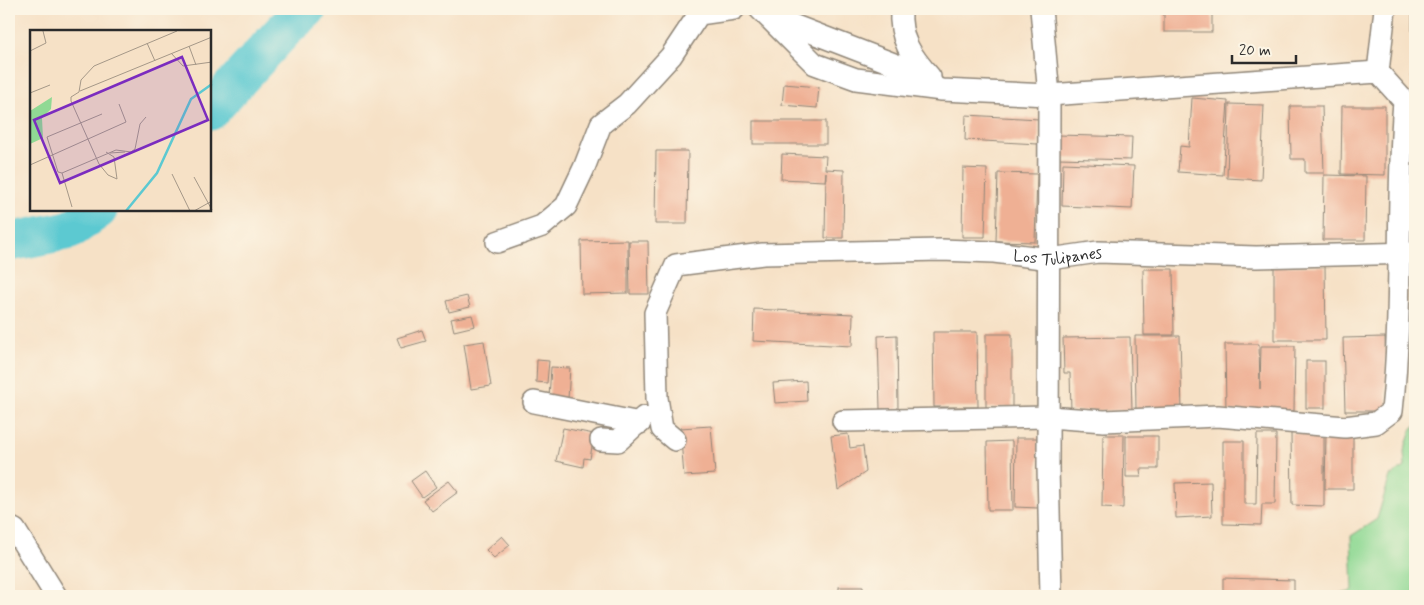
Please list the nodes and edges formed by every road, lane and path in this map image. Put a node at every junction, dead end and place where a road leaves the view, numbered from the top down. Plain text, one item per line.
1 (734, 9) edge
2 (901, 9) edge
3 (1041, 9) edge
4 (1385, 9) edge
5 (764, 12) edge
6 (1378, 72) junction
7 (942, 90) junction
8 (1049, 94) junction
9 (497, 242) dead end
10 (1407, 252) edge
11 (1050, 259) junction
12 (657, 398) junction
13 (534, 402) dead end
14 (1048, 417) junction
15 (843, 420) dead end
16 (640, 423) junction
17 (601, 440) dead end
18 (675, 440) dead end
19 (9, 527) edge
20 (56, 596) edge
21 (1051, 596) edge

1 - 9 street
2 - 7 street
3 - 8 street
4 - 6 street
5 - 7 street
5 - 7 street
6 - 8 street
6 - 10 street
7 - 8 street
8 - 11 street
10 - 11 street, Los Tulipanes
10 - 14 street
11 - 12 street, Los Tulipanes
11 - 14 street
12 - 16 street
12 - 18 street
13 - 16 street
14 - 15 street
14 - 21 street
16 - 17 street
19 - 20 street

